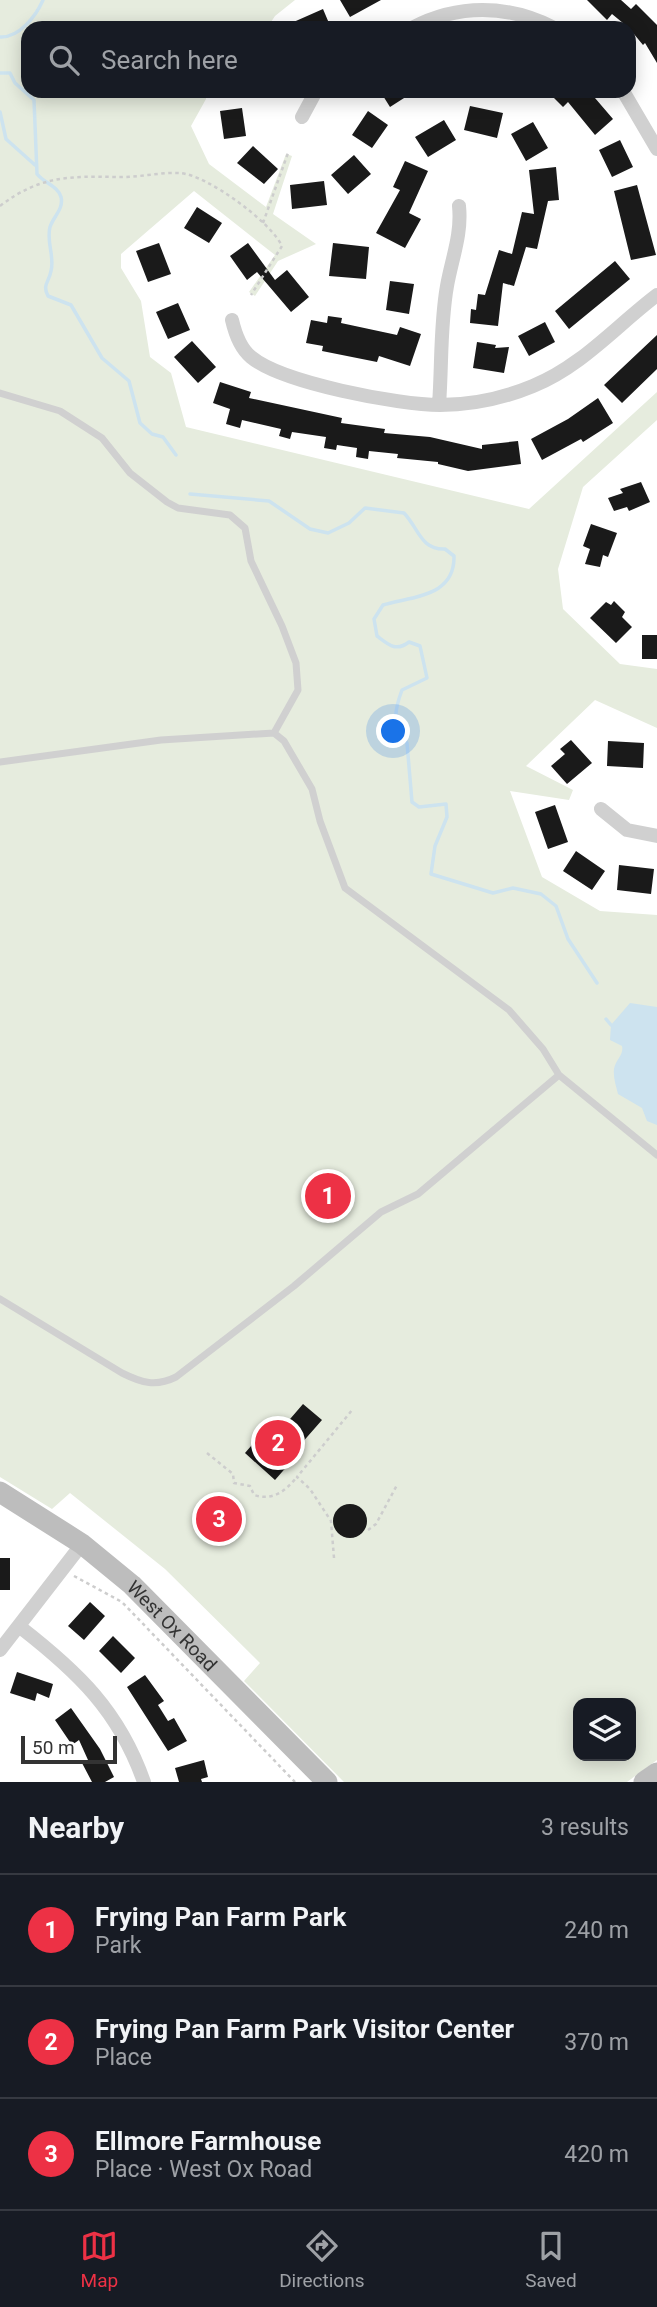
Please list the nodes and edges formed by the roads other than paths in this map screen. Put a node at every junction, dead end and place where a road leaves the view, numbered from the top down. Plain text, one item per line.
1 (430, 21) edge
2 (537, 21) edge
3 (312, 98) edge
4 (627, 98) edge
5 (302, 117) dead end
6 (657, 149) edge
7 (459, 206) dead end
8 (657, 295) edge
9 (232, 320) dead end
10 (0, 393) edge
11 (439, 405) junction
12 (274, 733) junction
13 (0, 762) edge
14 (601, 809) dead end
15 (657, 836) edge
16 (559, 1075) junction
17 (657, 1155) edge
18 (0, 1299) edge
19 (0, 1492) edge
20 (82, 1544) junction
21 (20, 1627) junction
22 (0, 1650) edge
23 (657, 1773) edge
24 (144, 1782) edge
25 (327, 1782) edge
26 (644, 1782) edge

1 - 2 street
3 - 5 street
4 - 6 street
7 - 11 street
8 - 11 street
9 - 11 street
10 - 12 lane
12 - 13 lane
12 - 16 lane
14 - 15 street
16 - 17 lane
16 - 18 lane
19 - 20 main road, West Ox Road
20 - 21 street
20 - 25 main road, West Ox Road
21 - 22 street
21 - 24 street
23 - 26 main road

